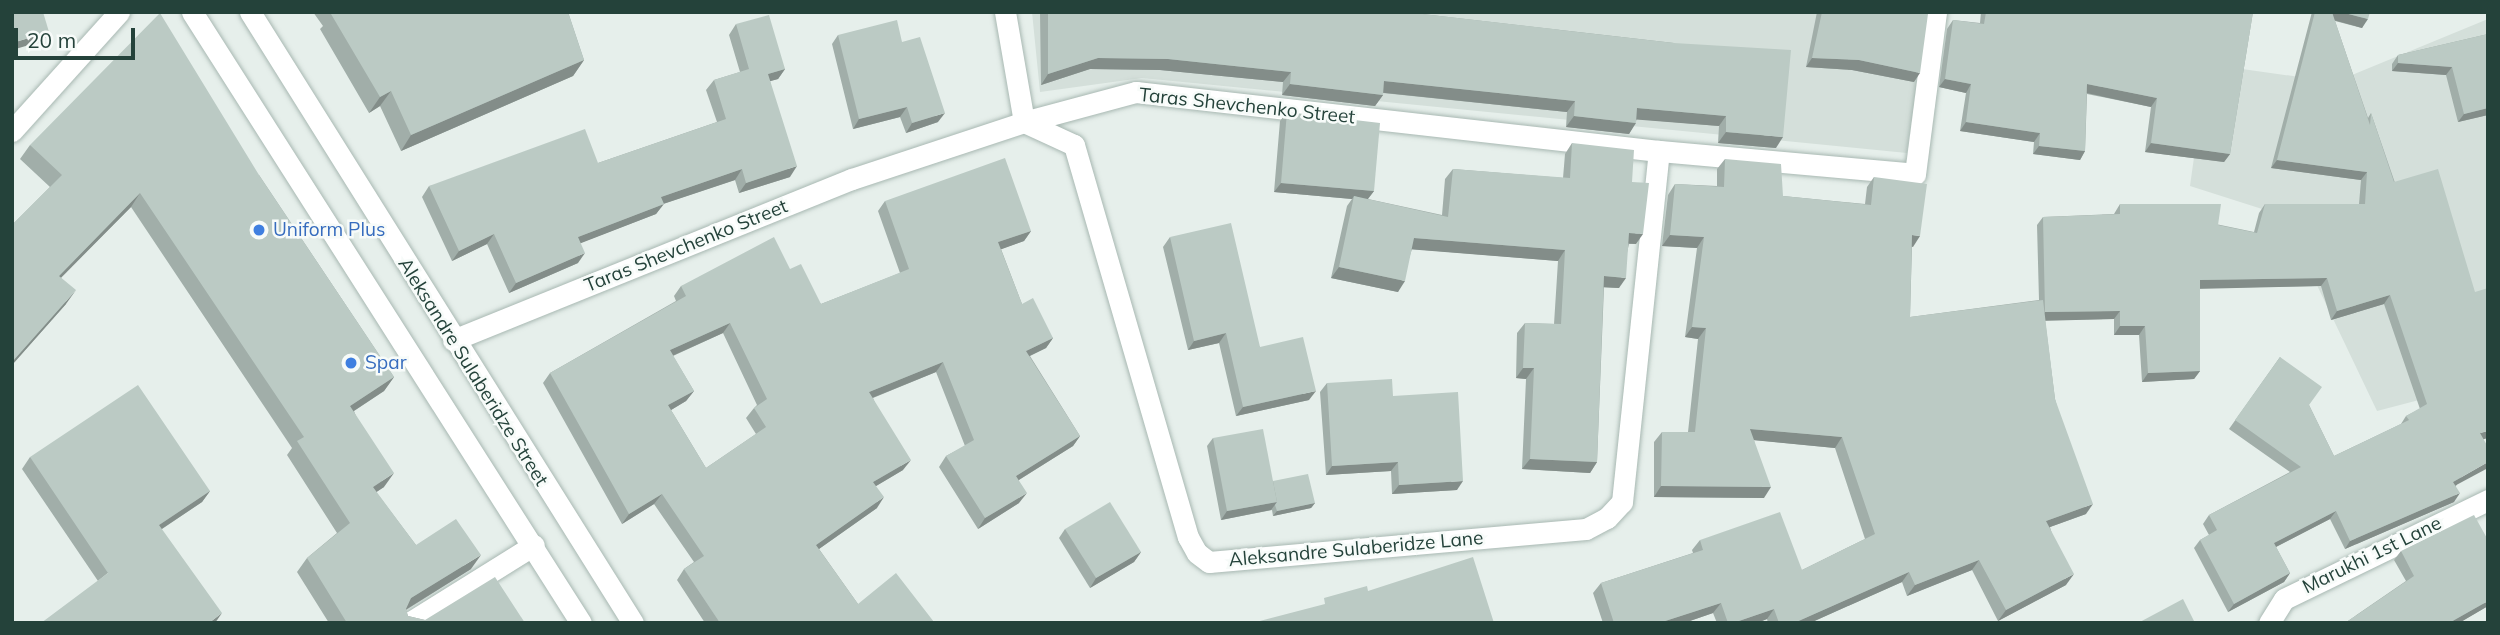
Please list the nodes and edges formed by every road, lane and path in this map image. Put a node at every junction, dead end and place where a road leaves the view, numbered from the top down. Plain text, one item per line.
1 (119, 12) edge
2 (192, 12) edge
3 (250, 12) edge
4 (1005, 12) edge
5 (1936, 12) edge
6 (1024, 122) junction
7 (12, 131) edge
8 (1659, 151) junction
9 (453, 340) junction
10 (2488, 500) edge
11 (534, 545) junction
12 (409, 623) edge
13 (581, 623) edge
14 (633, 623) edge
15 (2269, 623) edge

1 - 7 street
2 - 11 street
3 - 9 street, Aleksandre Sulaberidze Street
4 - 6 street
5 - 8 street, Taras Shevchenko Street
6 - 8 street, Taras Shevchenko Street
6 - 8 street, Aleksandre Sulaberidze Lane
6 - 9 street, Taras Shevchenko Street
9 - 14 street, Aleksandre Sulaberidze Street
10 - 15 street, Marukhi 1st Lane
11 - 12 street
11 - 13 street

